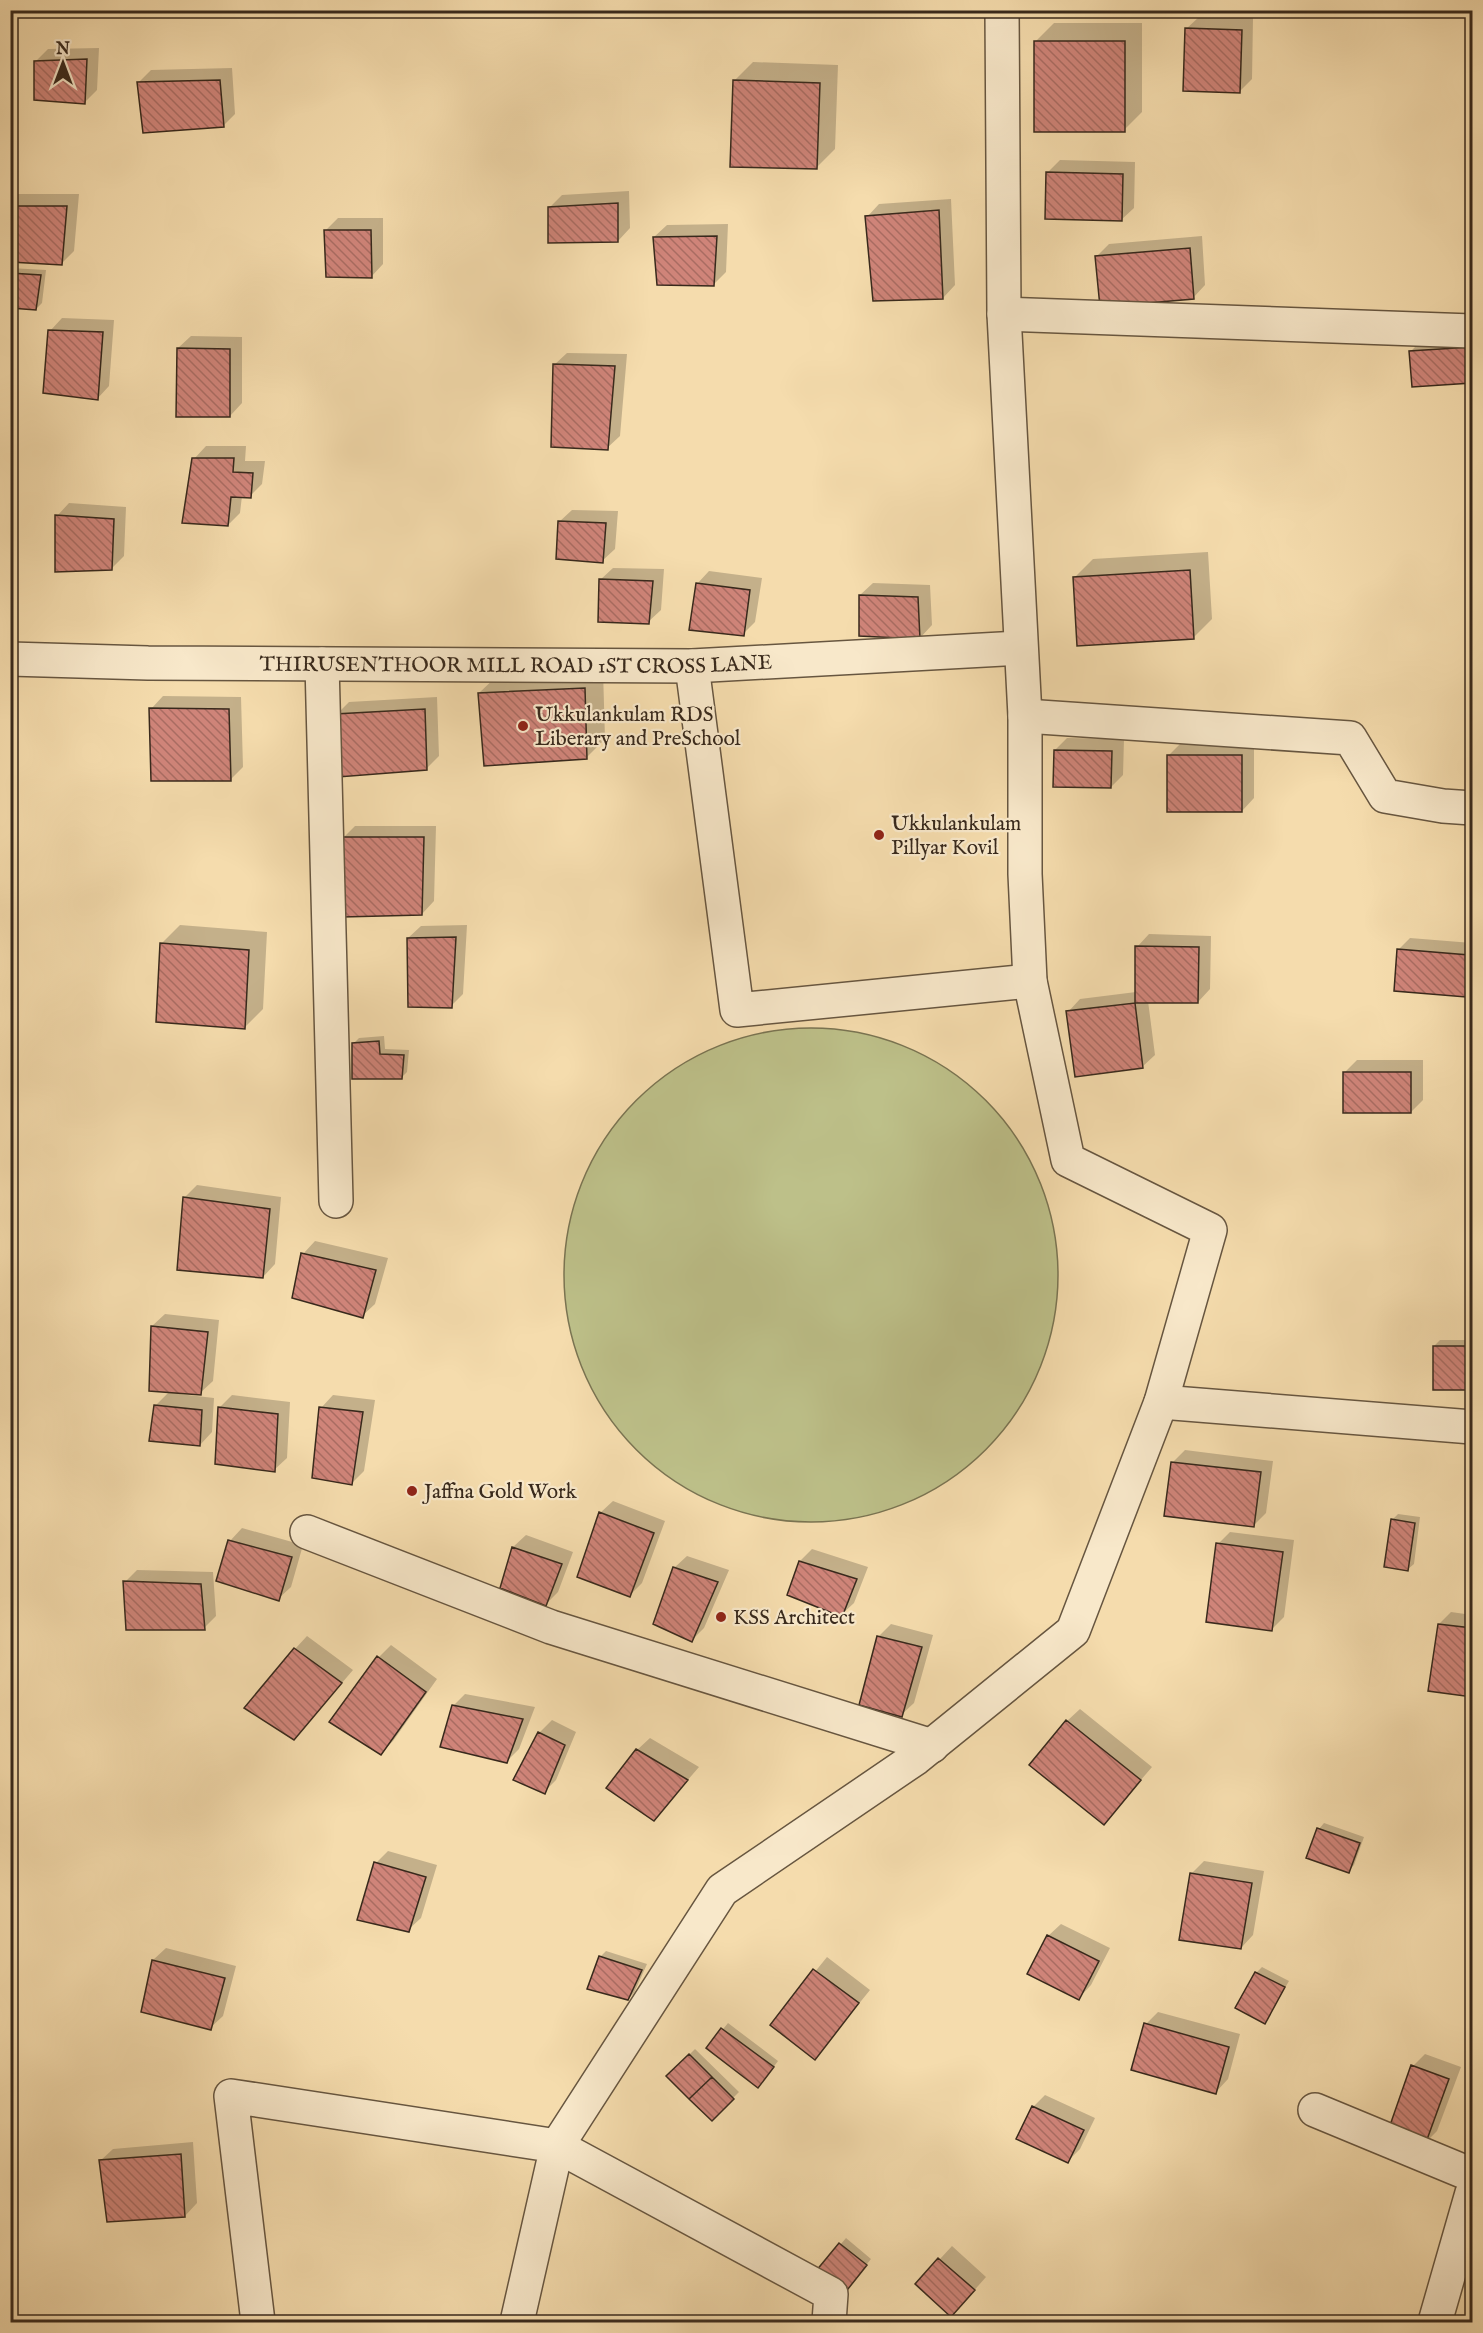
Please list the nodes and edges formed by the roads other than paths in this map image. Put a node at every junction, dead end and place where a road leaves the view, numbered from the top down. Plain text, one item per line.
1 (1002, 10) edge
2 (1004, 314) junction
3 (1473, 331) edge
4 (1020, 648) junction
5 (10, 659) edge
6 (322, 664) junction
7 (692, 666) junction
8 (1025, 716) junction
9 (1473, 808) edge
10 (1030, 981) junction
11 (336, 1201) dead end
12 (1161, 1402) junction
13 (1473, 1427) edge
14 (307, 1532) dead end
15 (932, 1746) junction
16 (1315, 2110) dead end
17 (557, 2146) junction
18 (1473, 2175) edge
19 (1473, 2193) edge
20 (258, 2322) edge
21 (517, 2322) edge
22 (829, 2322) edge
23 (1435, 2322) edge

1 - 2 street
2 - 3 street
2 - 4 street
4 - 7 street, THIRUSENTHOOR MILL ROAD 1ST CROSS LANE
4 - 8 street
5 - 6 street, THIRUSENTHOOR MILL ROAD 1ST CROSS LANE
6 - 7 street, THIRUSENTHOOR MILL ROAD 1ST CROSS LANE
6 - 11 street
7 - 10 street
8 - 9 street
8 - 10 street
10 - 12 street
12 - 13 street
12 - 15 street
14 - 15 street
15 - 17 street
16 - 18 street
17 - 20 street
17 - 21 street
17 - 22 street
19 - 23 street

